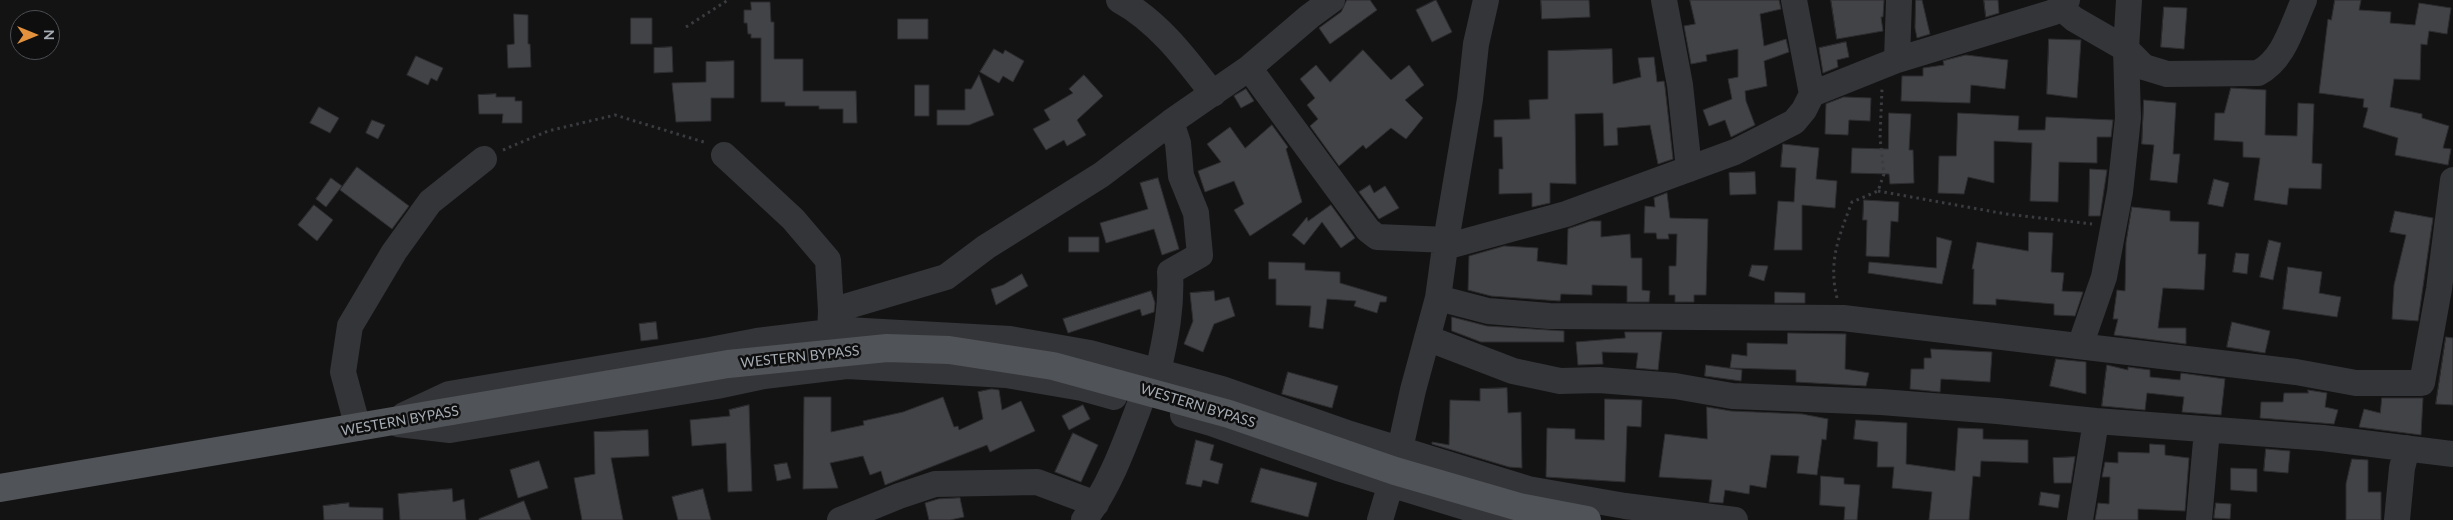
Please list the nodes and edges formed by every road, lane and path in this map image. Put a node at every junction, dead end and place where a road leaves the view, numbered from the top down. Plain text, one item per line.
1 (728, 0) edge
2 (1119, 0) edge
3 (1332, 0) edge
4 (1486, 0) edge
5 (1664, 0) edge
6 (1794, 0) edge
7 (1899, 0) edge
8 (2129, 0) edge
9 (2304, 0) edge
10 (2065, 2) edge
11 (686, 27) dead end
12 (2126, 49) junction
13 (1890, 63) junction
14 (1249, 68) junction
15 (1213, 94) junction
16 (1812, 94) junction
17 (1171, 122) junction
18 (724, 155) joint
19 (484, 159) joint
20 (1689, 169) junction
21 (2453, 180) edge
22 (1878, 191) junction
23 (2114, 227) junction
24 (1447, 243) junction
25 (1438, 298) junction
26 (1843, 318) junction
27 (830, 321) junction
28 (1427, 338) junction
29 (2080, 346) junction
30 (1158, 371) junction
31 (1140, 404) junction
32 (2096, 421) junction
33 (388, 423) junction
34 (358, 428) junction
35 (2207, 430) junction
36 (2407, 448) junction
37 (1400, 449) junction
38 (2453, 454) edge
39 (1391, 483) junction
40 (0, 488) edge
41 (1090, 512) edge
42 (840, 520) edge
43 (1380, 520) edge
44 (1507, 520) edge
45 (1587, 520) edge
46 (1735, 520) edge
47 (2080, 520) edge
48 (2199, 520) edge
49 (2397, 520) edge

1 - 11 path
2 - 15 street
3 - 14 street
4 - 24 street
5 - 20 street
6 - 16 street
7 - 13 street
8 - 12 street
9 - 12 street
10 - 12 street
10 - 13 street
12 - 23 street
13 - 16 street
13 - 22 path
14 - 15 street
14 - 24 street
15 - 17 street
16 - 20 street
17 - 27 street
17 - 30 street
18 - 19 path
18 - 27 street
19 - 34 street
20 - 24 street
21 - 29 street
22 - 23 path
22 - 26 path
23 - 29 street
24 - 25 street
25 - 26 street
25 - 28 street
26 - 29 street
27 - 30 street
27 - 33 street
28 - 32 street
28 - 37 street
30 - 37 street
31 - 33 street
31 - 39 street
31 - 41 street
32 - 35 street
32 - 47 street
33 - 34 main road, WESTERN BYPASS
33 - 45 main road, WESTERN BYPASS
34 - 40 main road, WESTERN BYPASS
35 - 36 street
35 - 48 street
36 - 38 street
36 - 49 street
37 - 46 street
39 - 43 street
39 - 44 street
41 - 42 street

